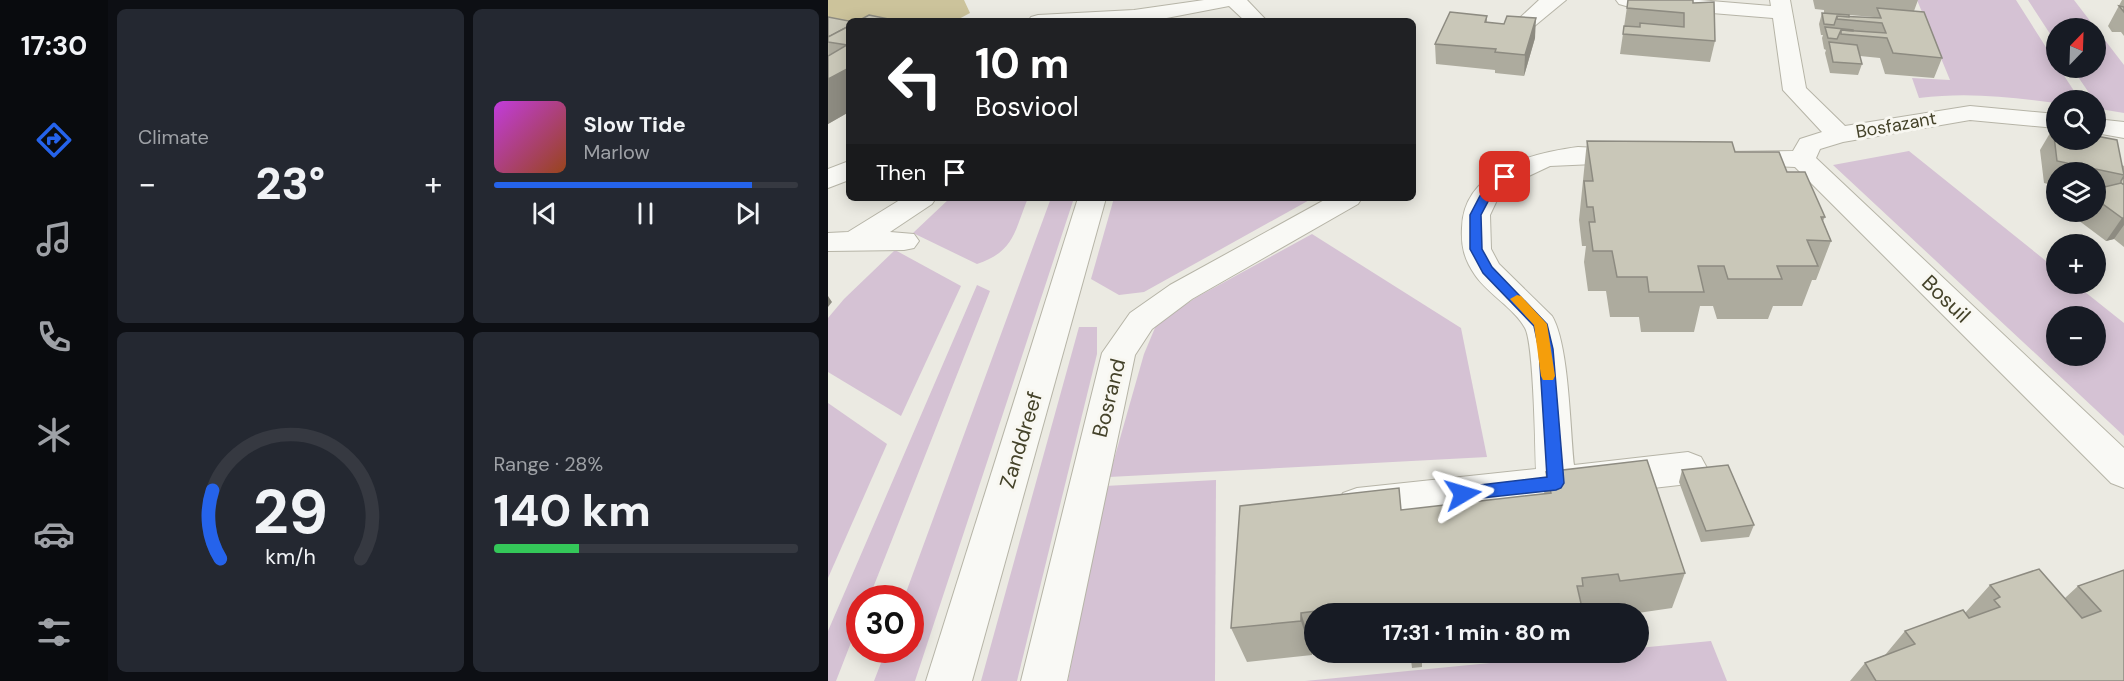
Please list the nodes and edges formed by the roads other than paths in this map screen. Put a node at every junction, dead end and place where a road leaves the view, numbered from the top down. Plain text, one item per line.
1 (1043, 0) edge
2 (1227, 0) edge
3 (1235, 0) edge
4 (1556, 0) edge
5 (1626, 0) edge
6 (1781, 7) edge
7 (1137, 12) edge
8 (1037, 18) edge
9 (1096, 18) edge
10 (1254, 18) edge
11 (1519, 29) edge
12 (2046, 120) edge
13 (2106, 127) edge
14 (2124, 130) edge
15 (1839, 135) junction
16 (846, 153) edge
17 (1660, 156) edge
18 (1708, 157) edge
19 (828, 158) edge
20 (1802, 159) junction
21 (846, 171) edge
22 (828, 180) edge
23 (916, 201) edge
24 (1091, 201) edge
25 (1343, 201) edge
26 (841, 242) edge
27 (904, 242) dead end
28 (1688, 468) edge
29 (2124, 472) edge
30 (1556, 483) junction
31 (1324, 509) edge
32 (949, 681) edge
33 (1044, 681) edge

1 - 8 street
2 - 7 street
3 - 10 street
4 - 11 street
5 - 6 street, Bosfazant
6 - 15 street, Bosfazant
7 - 9 street
12 - 15 street, Bosfazant
13 - 14 street
15 - 20 street
16 - 19 street
17 - 30 street
18 - 20 street
20 - 29 street, Bosuil
21 - 22 street
23 - 26 street
24 - 32 street, Zanddreef
25 - 33 street, Bosrand
26 - 27 street
28 - 30 street
30 - 31 street

